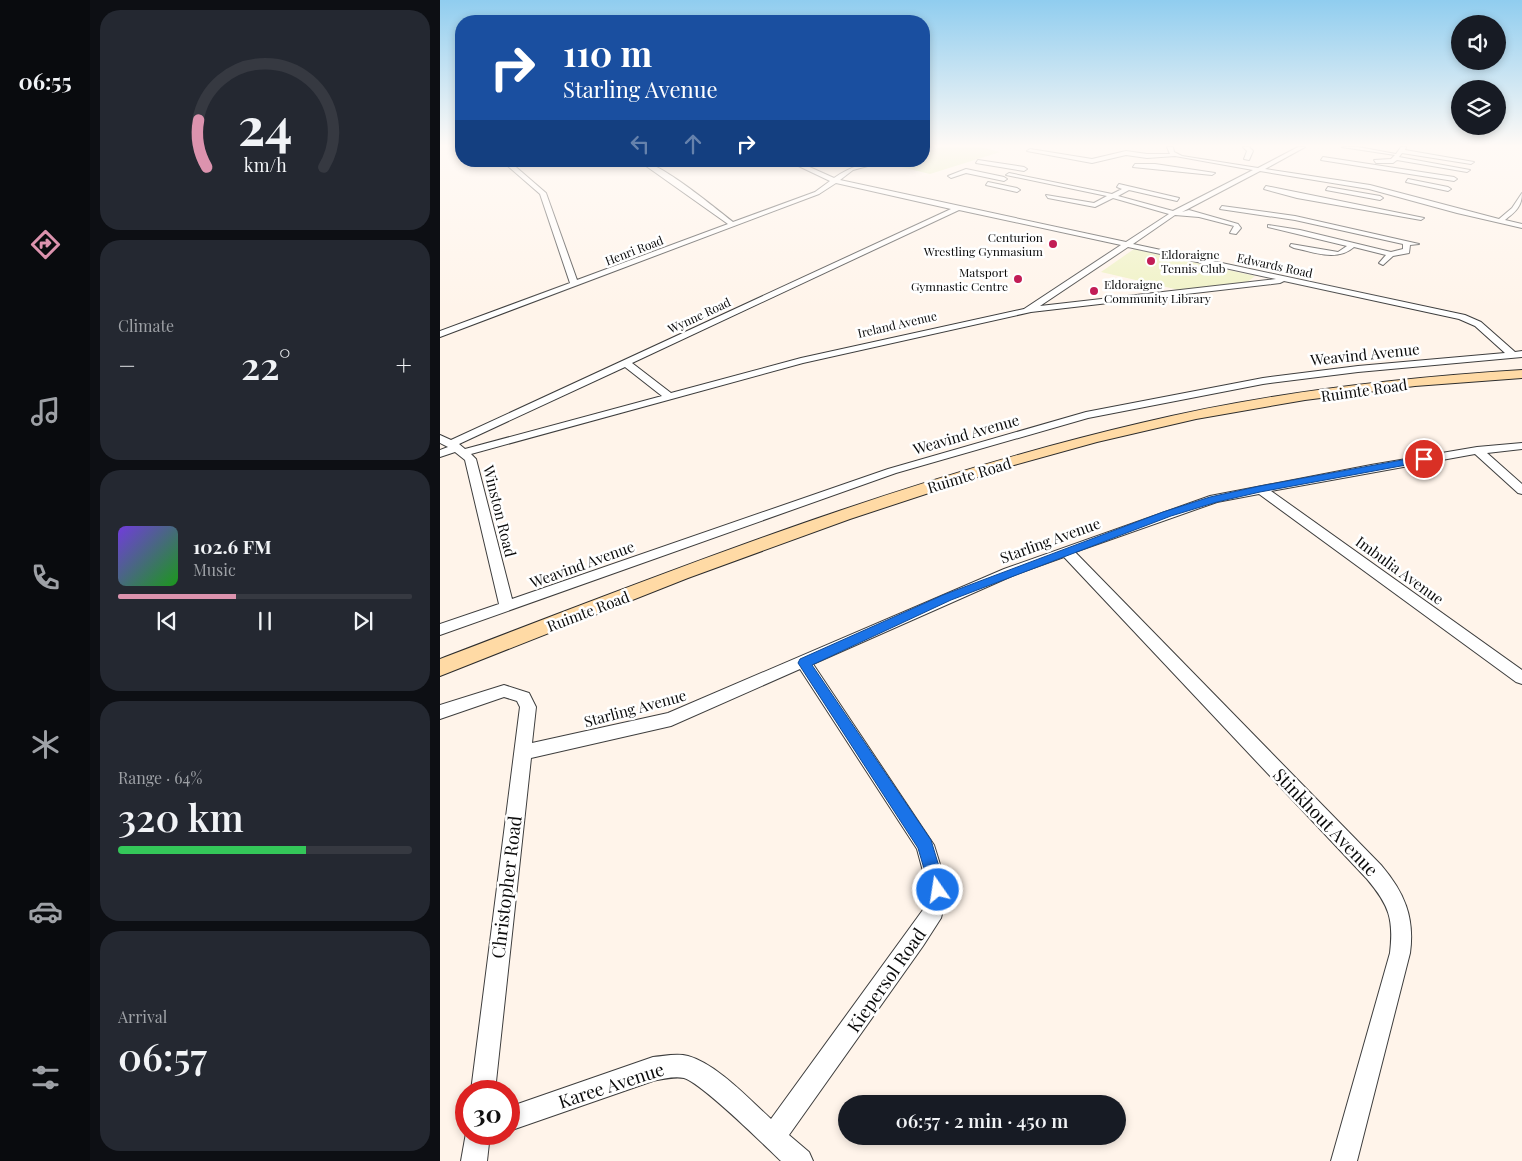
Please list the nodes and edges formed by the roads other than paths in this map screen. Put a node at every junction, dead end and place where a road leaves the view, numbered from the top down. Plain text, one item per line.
1 (547, 201) edge
2 (701, 201) edge
3 (795, 201) edge
4 (926, 201) edge
5 (1075, 201) edge
6 (1102, 201) edge
7 (1129, 201) edge
8 (1198, 201) edge
9 (1334, 201) edge
10 (1405, 201) edge
11 (1422, 201) edge
12 (1519, 201) edge
13 (1142, 205) junction
14 (958, 208) junction
15 (1222, 208) dead end
16 (1434, 210) dead end
17 (1132, 211) dead end
18 (1178, 211) junction
19 (1249, 211) junction
20 (1421, 218) dead end
21 (1500, 220) junction
22 (1229, 223) junction
23 (732, 224) junction
24 (1327, 224) junction
25 (1270, 226) dead end
26 (1522, 226) edge
27 (1234, 233) dead end
28 (1314, 233) junction
29 (1406, 242) junction
30 (1127, 244) junction
31 (1415, 244) dead end
32 (1352, 245) junction
33 (1294, 246) dead end
34 (1391, 254) junction
35 (1383, 263) dead end
36 (1292, 280) junction
37 (574, 284) junction
38 (1027, 310) junction
39 (443, 331) edge
40 (1517, 354) edge
41 (626, 363) junction
42 (1522, 374) edge
43 (670, 397) junction
44 (453, 446) edge
45 (1522, 446) edge
46 (1478, 450) junction
47 (440, 454) edge
48 (1260, 489) junction
49 (1522, 490) edge
50 (1067, 552) junction
51 (507, 606) junction
52 (440, 630) edge
53 (804, 663) junction
54 (440, 668) edge
55 (1522, 678) edge
56 (440, 712) edge
57 (522, 753) junction
58 (484, 1080) edge
59 (520, 1115) edge
60 (774, 1136) junction
61 (476, 1145) edge
62 (474, 1161) edge
63 (800, 1161) edge
64 (1344, 1161) edge

1 - 37 street
2 - 23 street
3 - 23 street, Henri Road
4 - 14 street, Edwards Road
5 - 6 street
7 - 13 street
8 - 18 street, Ireland Avenue
9 - 20 street
10 - 16 street
11 - 21 street
12 - 21 street
13 - 17 street
13 - 18 street
14 - 30 street, Edwards Road
14 - 41 street, Wynne Road
15 - 19 street
18 - 22 street
18 - 30 street, Ireland Avenue
19 - 22 street
19 - 24 street
21 - 26 street
22 - 27 street
23 - 37 street, Henri Road
24 - 28 street
24 - 29 street
25 - 28 street
28 - 32 street
29 - 31 street
29 - 34 street
30 - 36 street, Edwards Road
30 - 38 street, Ireland Avenue
32 - 33 street
32 - 34 street
34 - 35 street
36 - 38 street
36 - 40 street, Edwards Road
37 - 39 street, Henri Road
38 - 43 street, Ireland Avenue
40 - 51 street, Weavind Avenue
41 - 43 street
41 - 44 street, Wynne Road
42 - 54 main road, Ruimte Road
43 - 44 street, Ireland Avenue
44 - 47 street, Ireland Avenue
44 - 51 street, Winston Road
45 - 46 street, Starling Avenue
46 - 48 street, Starling Avenue
46 - 49 street
48 - 50 street, Starling Avenue
48 - 55 street, Imbulia Avenue
50 - 53 street, Starling Avenue
50 - 64 street, Stinkhout Avenue
51 - 52 street, Weavind Avenue
53 - 57 street, Starling Avenue
53 - 60 street, Kiepersol Road
56 - 57 street, Christopher Road
57 - 58 street, Christopher Road
59 - 60 street, Karee Avenue
60 - 63 street, Karee Avenue
61 - 62 street

